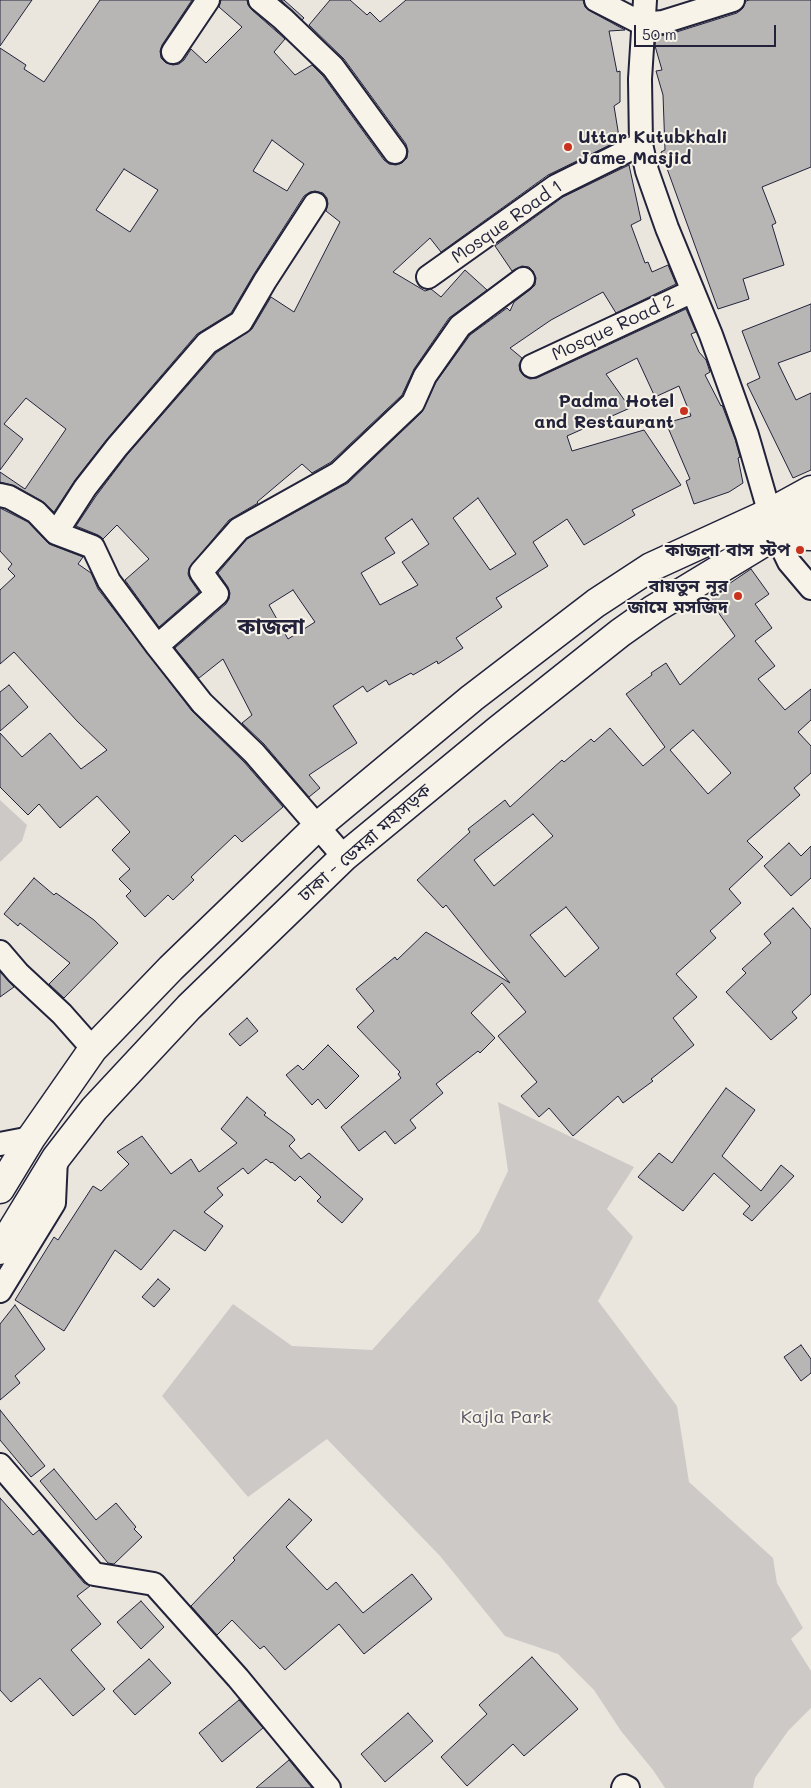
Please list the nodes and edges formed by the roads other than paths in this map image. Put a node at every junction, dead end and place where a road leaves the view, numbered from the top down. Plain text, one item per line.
1 (208, 0) edge
2 (260, 0) edge
3 (596, 0) edge
4 (644, 0) edge
5 (733, 0) edge
6 (653, 23) junction
7 (173, 52) dead end
8 (641, 144) junction
9 (395, 152) dead end
10 (315, 204) dead end
11 (428, 277) dead end
12 (523, 278) dead end
13 (693, 291) junction
14 (532, 366) dead end
15 (811, 490) edge
16 (0, 495) edge
17 (811, 517) edge
18 (773, 524) junction
19 (56, 533) junction
20 (811, 536) edge
21 (811, 588) edge
22 (596, 603) junction
23 (620, 633) junction
24 (157, 646) junction
25 (327, 819) junction
26 (354, 849) junction
27 (0, 952) edge
28 (93, 1049) junction
29 (31, 1138) junction
30 (0, 1144) edge
31 (56, 1158) junction
32 (0, 1189) edge
33 (0, 1250) edge
34 (0, 1291) edge
35 (0, 1465) edge
36 (329, 1788) edge
37 (623, 1788) edge
38 (628, 1788) edge

1 - 7 street
2 - 9 street
3 - 6 street
4 - 6 street
5 - 6 street
6 - 8 street
8 - 11 street, Mosque Road 1
8 - 13 street
10 - 19 street
12 - 24 street
13 - 14 street, Mosque Road 2
13 - 18 street
15 - 18 main road, ঢাকা - ডেমরা মহাসড়ক
16 - 19 street
17 - 18 main road
18 - 20 main road, ঢাকা - ডেমরা মহাসড়ক
18 - 21 street
18 - 22 main road, ঢাকা - ডেমরা মহাসড়ক
18 - 23 main road, ঢাকা - ডেমরা মহাসড়ক
19 - 24 street
22 - 23 main road
22 - 25 main road, ঢাকা - ডেমরা মহাসড়ক
23 - 26 main road, ঢাকা - ডেমরা মহাসড়ক
24 - 25 street
25 - 26 main road
25 - 28 main road, ঢাকা - ডেমরা মহাসড়ক
26 - 31 main road, ঢাকা - ডেমরা মহাসড়ক
27 - 28 street
28 - 29 main road, ঢাকা - ডেমরা মহাসড়ক
29 - 30 street
29 - 32 main road, ঢাকা - ডেমরা মহাসড়ক
31 - 33 main road, ঢাকা - ডেমরা মহাসড়ক
31 - 34 street
35 - 36 street
37 - 38 street

